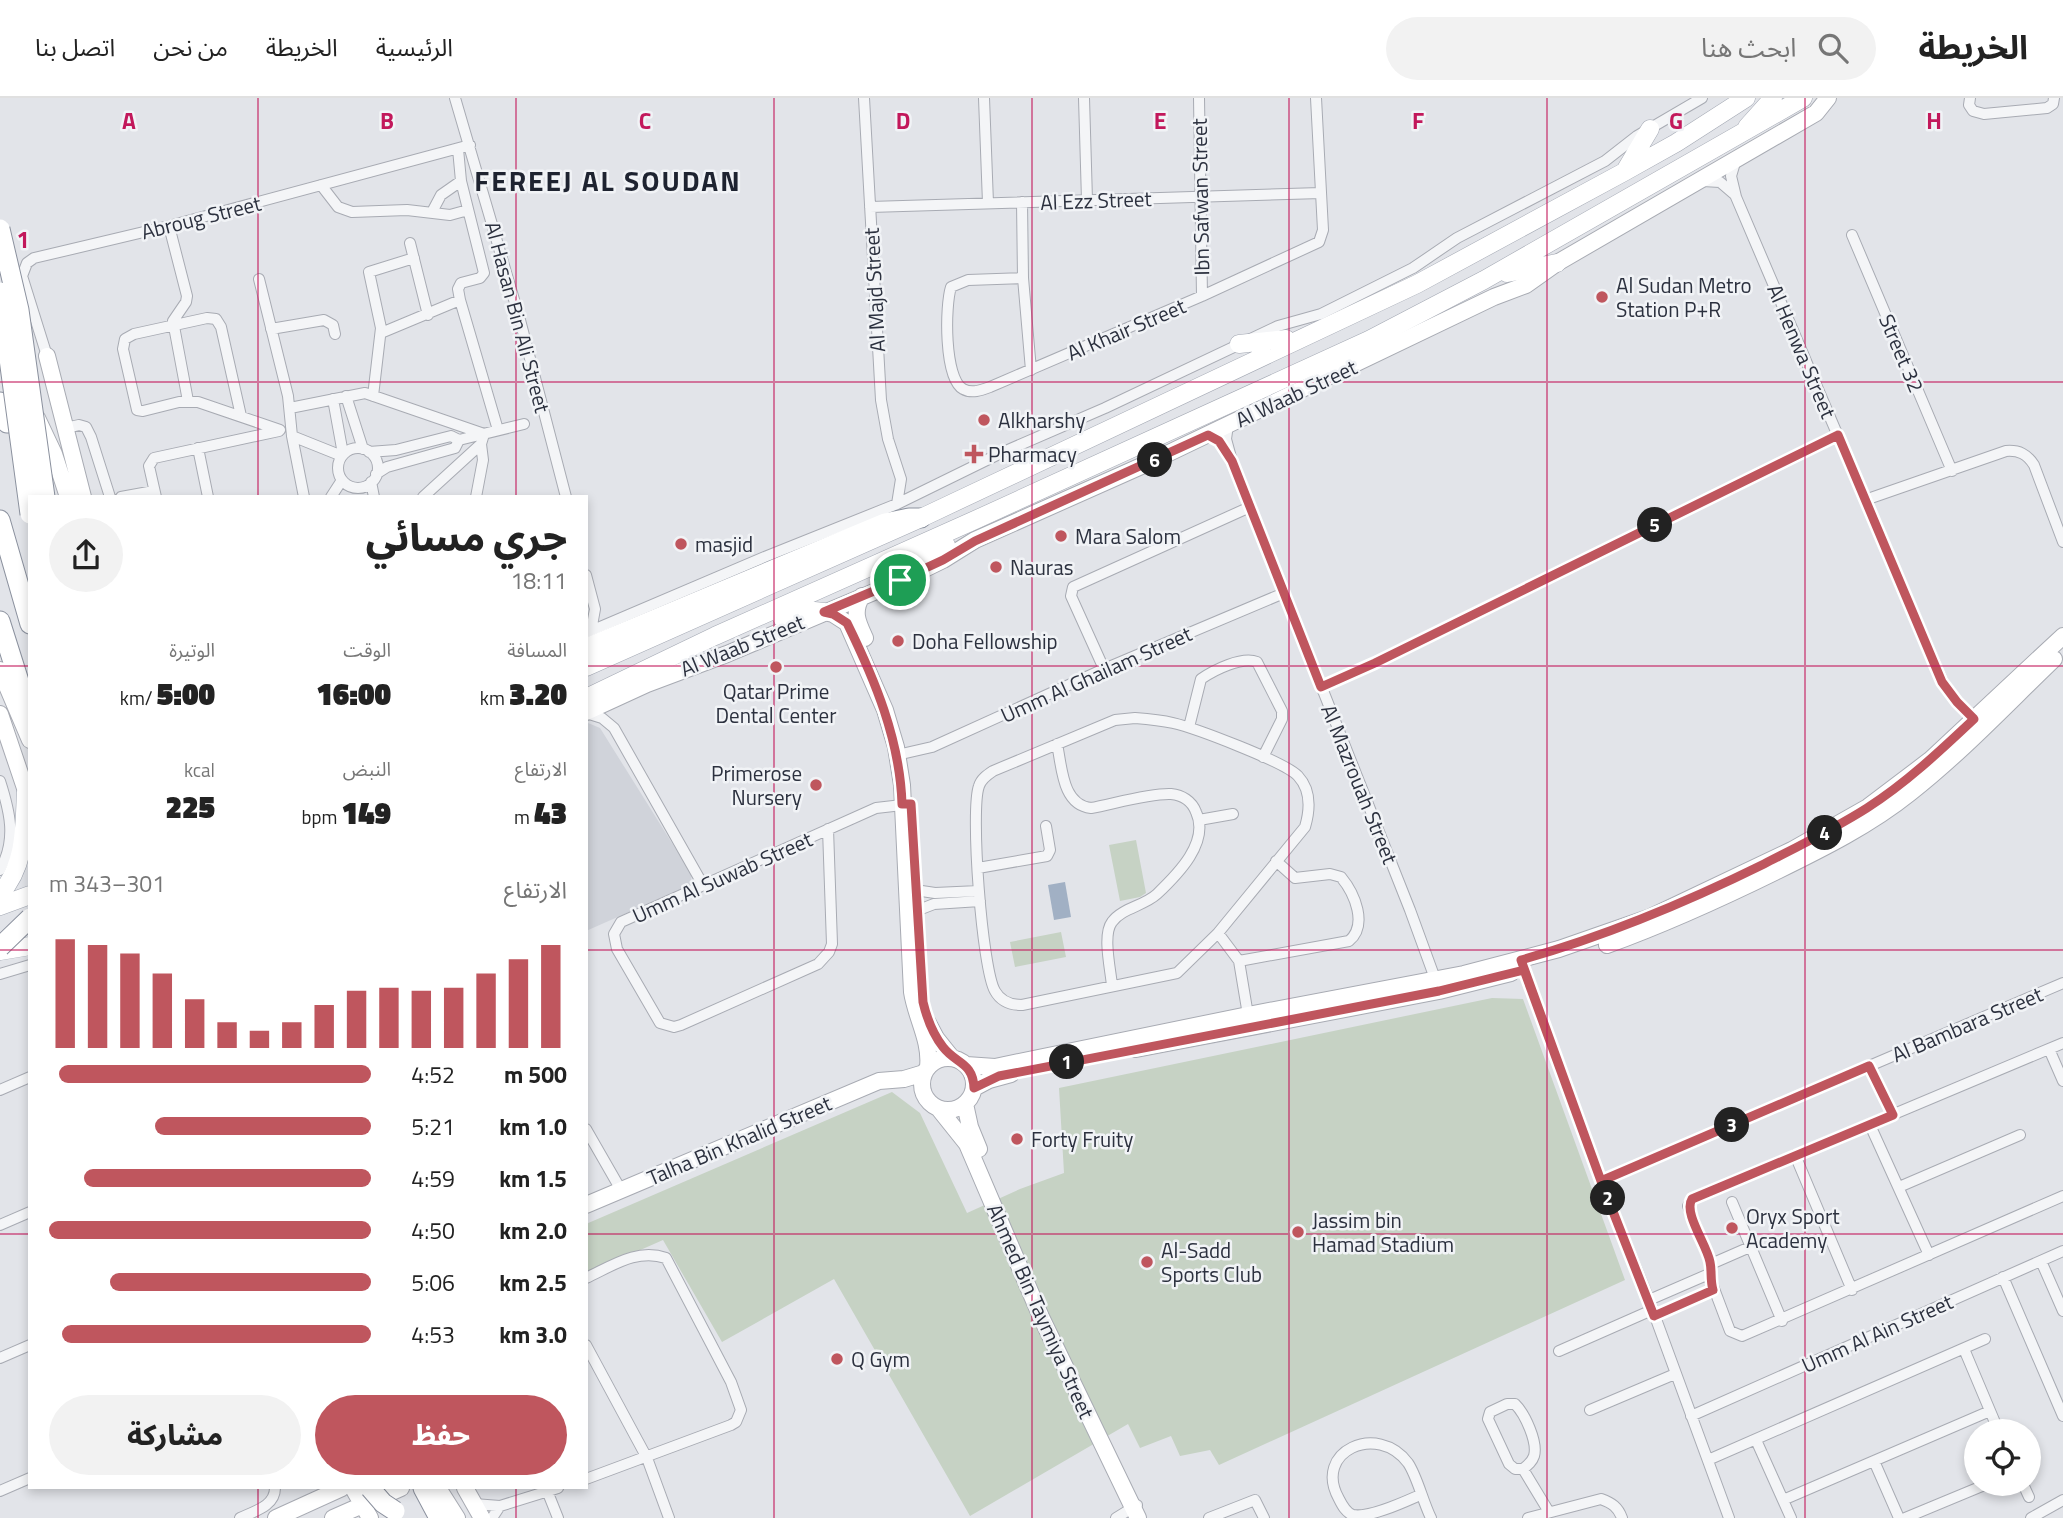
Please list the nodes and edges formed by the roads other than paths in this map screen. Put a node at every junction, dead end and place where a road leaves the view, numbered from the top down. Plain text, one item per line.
1 (455, 98) edge
2 (864, 98) edge
3 (984, 98) edge
4 (1084, 98) edge
5 (1199, 98) edge
6 (1316, 98) edge
7 (1702, 98) edge
8 (1746, 98) edge
9 (1773, 98) edge
10 (1803, 98) edge
11 (1828, 98) edge
12 (1970, 98) edge
13 (2054, 101) edge
14 (2063, 113) edge
15 (1650, 129) junction
16 (1741, 135) junction
17 (464, 147) junction
18 (1736, 159) junction
19 (1624, 172) junction
20 (461, 181) junction
21 (1700, 181) junction
22 (321, 185) junction
23 (1321, 193) junction
24 (1201, 196) junction
25 (1736, 197) junction
26 (1087, 200) junction
27 (1023, 202) junction
28 (988, 203) junction
29 (870, 207) junction
30 (468, 210) junction
31 (432, 212) junction
32 (169, 226) junction
33 (0, 229) edge
34 (1852, 235) dead end
35 (410, 243) dead end
36 (414, 258) junction
37 (1557, 263) junction
38 (1023, 278) junction
39 (259, 279) dead end
40 (1484, 280) junction
41 (0, 292) edge
42 (1202, 296) junction
43 (460, 300) junction
44 (428, 315) junction
45 (174, 326) junction
46 (271, 329) junction
47 (0, 331) edge
48 (381, 333) junction
49 (335, 334) dead end
50 (1310, 334) junction
51 (1238, 345) junction
52 (47, 356) junction
53 (7, 370) edge
54 (1031, 370) junction
55 (346, 396) junction
56 (373, 396) junction
57 (333, 398) junction
58 (188, 401) junction
59 (0, 402) edge
60 (290, 408) junction
61 (241, 416) junction
62 (545, 418) junction
63 (1228, 425) junction
64 (65, 428) junction
65 (498, 430) junction
66 (288, 431) junction
67 (1208, 435) junction
68 (1838, 435) junction
69 (482, 439) junction
70 (459, 440) junction
71 (198, 448) junction
72 (366, 450) junction
73 (342, 455) junction
74 (1232, 461) junction
75 (1952, 471) junction
76 (901, 479) junction
77 (342, 480) junction
78 (369, 481) junction
79 (924, 492) junction
80 (155, 494) edge
81 (31, 495) edge
82 (45, 495) edge
83 (54, 495) edge
84 (67, 495) edge
85 (82, 495) edge
86 (109, 495) edge
87 (208, 495) edge
88 (303, 495) edge
89 (332, 495) edge
90 (352, 495) edge
91 (373, 495) edge
92 (425, 495) edge
93 (476, 495) edge
94 (565, 495) edge
95 (28, 497) edge
96 (1865, 500) junction
97 (897, 504) junction
98 (1250, 507) junction
99 (921, 518) junction
100 (0, 520) edge
101 (975, 520) junction
102 (2063, 542) edge
103 (900, 580) junction
104 (588, 583) edge
105 (1284, 593) junction
106 (862, 596) junction
107 (595, 609) junction
108 (824, 612) junction
109 (28, 617) edge
110 (0, 621) edge
111 (614, 622) junction
112 (715, 636) junction
113 (2063, 636) edge
114 (588, 638) edge
115 (2063, 650) edge
116 (588, 666) edge
117 (1104, 669) junction
118 (0, 670) edge
119 (1321, 687) junction
120 (588, 697) edge
121 (617, 697) junction
122 (28, 710) edge
123 (588, 712) edge
124 (0, 714) edge
125 (588, 714) edge
126 (1977, 723) junction
127 (1189, 727) junction
128 (614, 729) junction
129 (28, 735) edge
130 (1057, 744) junction
131 (902, 754) junction
132 (1263, 757) junction
133 (0, 781) edge
134 (28, 798) edge
135 (907, 804) junction
136 (1233, 814) dead end
137 (1199, 820) junction
138 (1046, 825) dead end
139 (828, 830) junction
140 (1276, 861) junction
141 (978, 868) junction
142 (0, 870) edge
143 (703, 885) junction
144 (915, 890) junction
145 (0, 894) edge
146 (28, 896) edge
147 (979, 896) junction
148 (944, 898) junction
149 (0, 906) edge
150 (916, 911) junction
151 (28, 920) edge
152 (28, 921) edge
153 (0, 931) edge
154 (1218, 933) junction
155 (28, 935) edge
156 (28, 946) edge
157 (0, 947) edge
158 (1239, 961) junction
159 (1522, 965) junction
160 (28, 966) edge
161 (0, 974) edge
162 (2063, 983) edge
163 (1437, 985) junction
164 (1112, 986) junction
165 (1248, 1015) junction
166 (2063, 1043) edge
167 (2049, 1049) junction
168 (959, 1062) junction
169 (1869, 1066) junction
170 (926, 1070) junction
171 (28, 1078) edge
172 (893, 1080) junction
173 (2063, 1081) edge
174 (974, 1088) junction
175 (0, 1090) edge
176 (965, 1104) junction
177 (934, 1106) junction
178 (1893, 1115) junction
179 (1870, 1125) junction
180 (588, 1132) edge
181 (2020, 1135) dead end
182 (1795, 1156) junction
183 (1601, 1181) junction
184 (1899, 1187) junction
185 (621, 1190) junction
186 (2063, 1196) edge
187 (1732, 1202) dead end
188 (588, 1205) edge
189 (28, 1213) edge
190 (0, 1225) edge
191 (1751, 1247) junction
192 (2063, 1251) edge
193 (1929, 1255) junction
194 (2041, 1261) junction
195 (1710, 1269) junction
196 (588, 1277) edge
197 (2003, 1277) junction
198 (1713, 1290) junction
199 (1852, 1290) junction
200 (1652, 1309) junction
201 (2063, 1311) edge
202 (1782, 1321) junction
203 (1985, 1339) dead end
204 (28, 1346) edge
205 (588, 1349) edge
206 (1964, 1349) junction
207 (1559, 1351) dead end
208 (0, 1358) edge
209 (1675, 1374) junction
210 (1590, 1410) dead end
211 (1990, 1411) junction
212 (1691, 1416) junction
213 (2063, 1416) edge
214 (1994, 1419) edge
215 (1756, 1440) junction
216 (647, 1458) junction
217 (1708, 1460) junction
218 (1874, 1461) junction
219 (1523, 1469) junction
220 (588, 1477) edge
221 (28, 1479) edge
222 (275, 1489) edge
223 (313, 1489) edge
224 (340, 1489) edge
225 (354, 1489) edge
226 (384, 1489) edge
227 (399, 1489) edge
228 (451, 1489) edge
229 (465, 1489) edge
230 (551, 1489) edge
231 (0, 1491) edge
232 (430, 1491) edge
233 (1964, 1494) edge
234 (1420, 1495) junction
235 (1783, 1500) junction
236 (2063, 1500) edge
237 (367, 1503) edge
238 (500, 1506) junction
239 (1139, 1512) edge
240 (1549, 1512) junction
241 (475, 1513) edge
242 (397, 1514) edge
243 (283, 1515) edge
244 (240, 1518) edge
245 (333, 1518) edge
246 (439, 1518) edge
247 (457, 1518) edge
248 (492, 1518) edge
249 (558, 1518) edge
250 (669, 1518) edge
251 (1116, 1518) edge
252 (1209, 1518) edge
253 (1264, 1518) edge
254 (1431, 1518) edge
255 (1528, 1518) edge
256 (1622, 1518) edge
257 (1729, 1518) edge
258 (1791, 1518) edge
259 (1899, 1518) edge
260 (1905, 1518) edge
261 (2031, 1518) edge

1 - 17 street, Al Hasan Bin Ali Street
2 - 29 street, Al Majd Street
3 - 28 street
4 - 26 street
5 - 24 street, Ibn Safwan Street
6 - 23 street, Al Khair Street
7 - 15 street
8 - 19 main road, Al Waab Street
9 - 16 main road
10 - 16 main road, Al Waab Street
11 - 18 street, Al Waab Street
12 - 13 street
13 - 14 street
15 - 19 main road
15 - 51 street
16 - 40 main road, Al Waab Street
17 - 20 street
17 - 22 street, Abroug Street
17 - 62 street, Al Hasan Bin Ali Street
18 - 21 street, Al Waab Street
18 - 25 street, Al Henwa Street
19 - 50 main road, Al Waab Street
20 - 30 street
20 - 31 street
21 - 25 street
21 - 37 street, Al Waab Street
22 - 31 street
22 - 32 street, Abroug Street
23 - 24 street, Al Ezz Street
23 - 42 street, Al Khair Street
24 - 26 street, Al Ezz Street
24 - 42 street, Ibn Safwan Street
25 - 68 street, Al Henwa Street
26 - 27 street, Al Ezz Street
27 - 28 street, Al Ezz Street
27 - 38 street
28 - 29 street, Al Ezz Street
29 - 76 street, Al Majd Street
30 - 31 street
30 - 43 street
32 - 45 street
32 - 52 street, Abroug Street
33 - 82 highway, bridge
34 - 75 street, Street 32
35 - 36 street
36 - 44 street
36 - 48 street
37 - 40 main road
37 - 63 street, Al Waab Street
38 - 54 street
38 - 54 street, Al Khair Street
39 - 46 street
40 - 101 main road, Al Waab Street
41 - 95 highway, bridge
42 - 54 street, Al Khair Street
43 - 44 street
43 - 65 street
44 - 48 street
45 - 58 street
45 - 58 street
45 - 61 street
46 - 49 street
46 - 60 street
47 - 53 street
48 - 56 street
50 - 51 main road
50 - 99 main road, Al Waab Street
51 - 79 street
52 - 53 street
52 - 64 street
53 - 83 highway
53 - 84 street
55 - 56 street
55 - 57 street
55 - 72 street
56 - 69 street
57 - 60 street
57 - 73 street
58 - 61 street
59 - 81 highway, bridge
60 - 66 street
61 - 66 street
62 - 65 street
62 - 94 street, Al Hasan Bin Ali Street
63 - 67 street, Al Waab Street
63 - 74 street
64 - 85 street
64 - 86 street
65 - 69 street
66 - 71 street
66 - 73 street
66 - 88 street
67 - 74 street
67 - 103 street, Al Waab Street
68 - 96 street, Al Henwa Street
68 - 119 street
69 - 70 street
69 - 92 street
69 - 93 street
70 - 72 street
70 - 78 street
71 - 80 street
71 - 87 street
72 - 73 street
72 - 78 street
73 - 77 street
74 - 98 street, Al Mazrouah Street
75 - 96 street
75 - 102 street
76 - 79 street
76 - 97 street, Al Majd Street
77 - 78 street
77 - 89 street
78 - 90 street
78 - 91 street
79 - 97 street
96 - 126 street, Al Henwa Street
97 - 111 street
98 - 105 street, Al Mazrouah Street
98 - 117 street
99 - 114 highway
99 - 116 main road, Al Waab Street
100 - 109 highway
101 - 103 main road
101 - 112 main road, Al Waab Street
103 - 106 street, Al Waab Street
104 - 107 street
105 - 117 street, Umm Al Ghailam Street
105 - 119 street, Al Mazrouah Street
106 - 108 street, Al Waab Street
106 - 131 street
107 - 111 street
107 - 114 street
108 - 112 main road
108 - 121 street, Al Waab Street
108 - 131 street
110 - 122 highway
111 - 114 street
112 - 120 main road, Al Waab Street
113 - 126 street
115 - 126 street
117 - 131 street, Umm Al Ghailam Street
118 - 129 street
119 - 163 street, Al Mazrouah Street
121 - 123 street, Al Waab Street
121 - 128 street
124 - 134 street
125 - 128 street
126 - 159 street
127 - 130 street
127 - 132 street
127 - 132 street
128 - 143 street
130 - 137 street
130 - 141 street
131 - 135 street
132 - 140 street
133 - 142 street
134 - 145 main road
135 - 139 street, Umm Al Suwab Street
135 - 144 street
135 - 170 street
136 - 137 street
137 - 164 street
138 - 141 street
139 - 143 street, Umm Al Suwab Street
139 - 143 street, Umm Al Suwab Street
140 - 154 street
140 - 158 street
141 - 147 street
144 - 148 street
144 - 150 street
146 - 149 main road
147 - 148 street
147 - 164 street
148 - 150 street
150 - 168 street
151 - 153 main road
152 - 157 highway, bridge
154 - 158 street
154 - 164 street
155 - 157 main road
156 - 157 main road
158 - 165 street
159 - 163 street
159 - 183 street
160 - 161 street
162 - 169 street, Al Bambara Street
163 - 165 street
163 - 174 street
165 - 168 street
166 - 167 street
167 - 173 street
167 - 178 street
168 - 170 street
168 - 174 street
169 - 178 street
169 - 183 street, Al Bambara Street
170 - 172 street, Talha Bin Khalid Street
170 - 177 street
171 - 175 street
172 - 177 street
172 - 185 street, Talha Bin Khalid Street
174 - 176 street
176 - 177 street
176 - 239 street, Ahmed Bin Taymiya Street
177 - 239 street, Ahmed Bin Taymiya Street
178 - 179 street
179 - 182 street
179 - 184 street
180 - 185 street
181 - 184 street
182 - 195 street
182 - 199 street
183 - 200 street
184 - 193 street
185 - 188 street, Talha Bin Khalid Street
186 - 193 street
187 - 191 street
189 - 190 street
191 - 195 street
191 - 202 street
192 - 194 street, Umm Al Ain Street
193 - 199 street
194 - 197 street, Umm Al Ain Street
194 - 201 street
195 - 198 street
195 - 200 street
196 - 216 street
197 - 212 street, Umm Al Ain Street
197 - 213 street
198 - 200 street
198 - 202 street
199 - 202 street
200 - 207 street
200 - 209 street
203 - 206 street
204 - 208 street
205 - 216 street
206 - 211 street
206 - 215 street
209 - 210 street
209 - 212 street
211 - 214 street
211 - 218 street
212 - 217 street
215 - 217 street
215 - 235 street
216 - 220 street
216 - 250 street
217 - 257 street
218 - 235 street
218 - 259 street
219 - 219 street
219 - 240 street
221 - 231 street
222 - 244 street
223 - 243 street
224 - 243 street
225 - 237 street
226 - 242 highway
227 - 237 street
228 - 241 street
229 - 241 street
230 - 238 street
230 - 249 street
232 - 246 highway
232 - 247 street
233 - 260 street
234 - 234 street
234 - 254 street
235 - 258 street
236 - 261 street
237 - 242 highway, bridge
237 - 245 street
238 - 241 street
238 - 248 street
239 - 251 street
240 - 255 street
240 - 256 street
252 - 253 street

